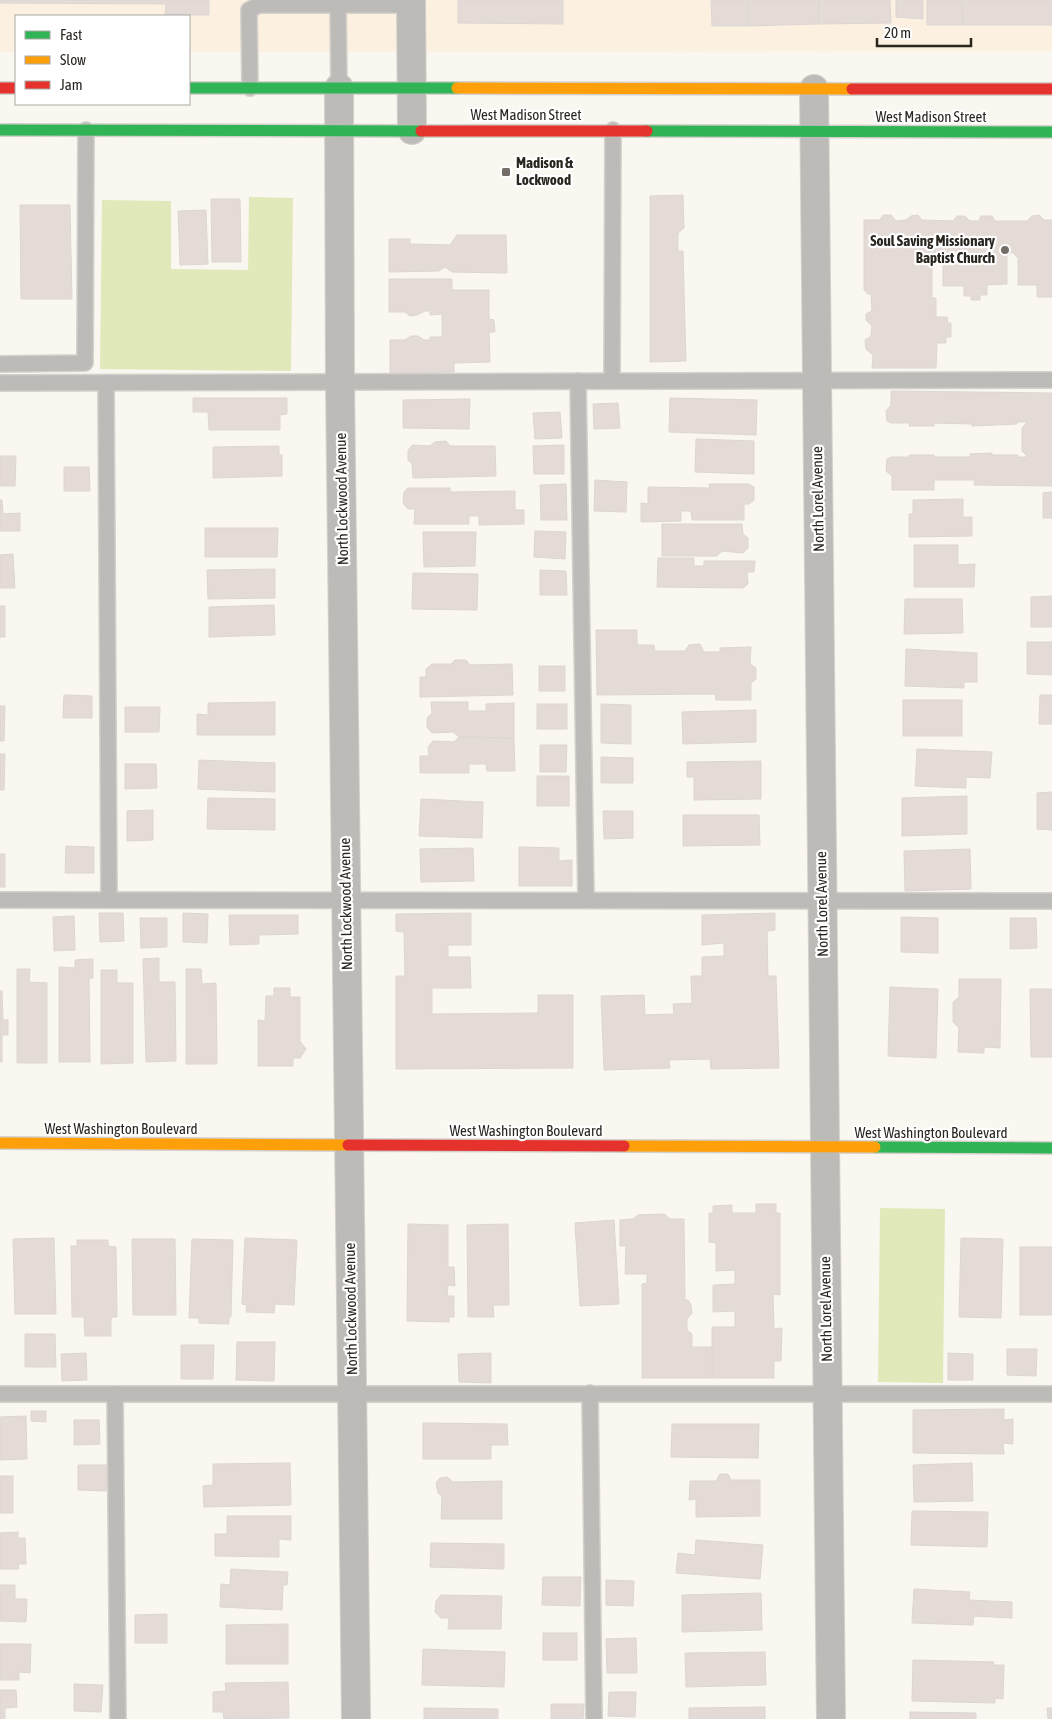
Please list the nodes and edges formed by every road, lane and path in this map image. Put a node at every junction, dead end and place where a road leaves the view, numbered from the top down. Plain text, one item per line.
1 (411, 2) edge
2 (338, 4) junction
3 (0, 88) edge
4 (15, 88) edge
5 (190, 88) edge
6 (250, 88) junction
7 (339, 88) junction
8 (412, 88) junction
9 (814, 89) junction
10 (1052, 89) edge
11 (0, 130) edge
12 (86, 130) junction
13 (339, 130) junction
14 (412, 130) junction
15 (613, 130) junction
16 (814, 131) junction
17 (1052, 132) edge
18 (0, 364) edge
19 (1052, 380) edge
20 (578, 381) junction
21 (612, 381) junction
22 (817, 381) junction
23 (340, 382) junction
24 (0, 383) edge
25 (106, 383) junction
26 (0, 900) edge
27 (109, 900) junction
28 (346, 900) junction
29 (586, 900) junction
30 (822, 901) junction
31 (1052, 901) edge
32 (0, 1143) edge
33 (349, 1145) junction
34 (825, 1147) junction
35 (1052, 1148) edge
36 (590, 1393) junction
37 (827, 1393) junction
38 (0, 1394) edge
39 (115, 1394) junction
40 (352, 1394) junction
41 (1052, 1394) edge
42 (118, 1719) edge
43 (356, 1719) edge
44 (594, 1719) edge
45 (831, 1719) edge

1 - 2 lane
1 - 8 street
2 - 6 lane
2 - 7 lane
3 - 4 main road
5 - 6 main road, West Madison Street
6 - 7 main road, West Madison Street
7 - 8 main road, West Madison Street
7 - 13 street, North Lockwood Avenue
8 - 9 main road, West Madison Street
8 - 14 street
9 - 10 main road, West Madison Street
9 - 16 street, North Lorel Avenue
11 - 12 main road, West Madison Street
12 - 13 main road, West Madison Street
12 - 18 lane
13 - 14 main road, West Madison Street
13 - 23 street, North Lockwood Avenue
14 - 15 main road, West Madison Street
15 - 16 main road, West Madison Street
15 - 21 lane
16 - 17 main road, West Madison Street
16 - 22 street, North Lorel Avenue
19 - 22 lane
20 - 21 lane
20 - 23 lane
20 - 29 lane
21 - 22 lane
22 - 30 street, North Lorel Avenue
23 - 25 lane
23 - 28 street, North Lockwood Avenue
24 - 25 lane
25 - 27 lane
26 - 27 lane
27 - 28 lane
28 - 29 lane
28 - 33 street, North Lockwood Avenue
29 - 30 lane
30 - 31 lane
30 - 34 street, North Lorel Avenue
32 - 33 main road, West Washington Boulevard
33 - 34 main road, West Washington Boulevard
33 - 40 street, North Lockwood Avenue
34 - 35 main road, West Washington Boulevard
34 - 37 street, North Lorel Avenue
36 - 37 lane
36 - 40 lane
36 - 44 lane
37 - 41 lane
37 - 45 street, North Lorel Avenue
38 - 39 lane
39 - 40 lane
39 - 42 lane
40 - 43 street, North Lockwood Avenue

